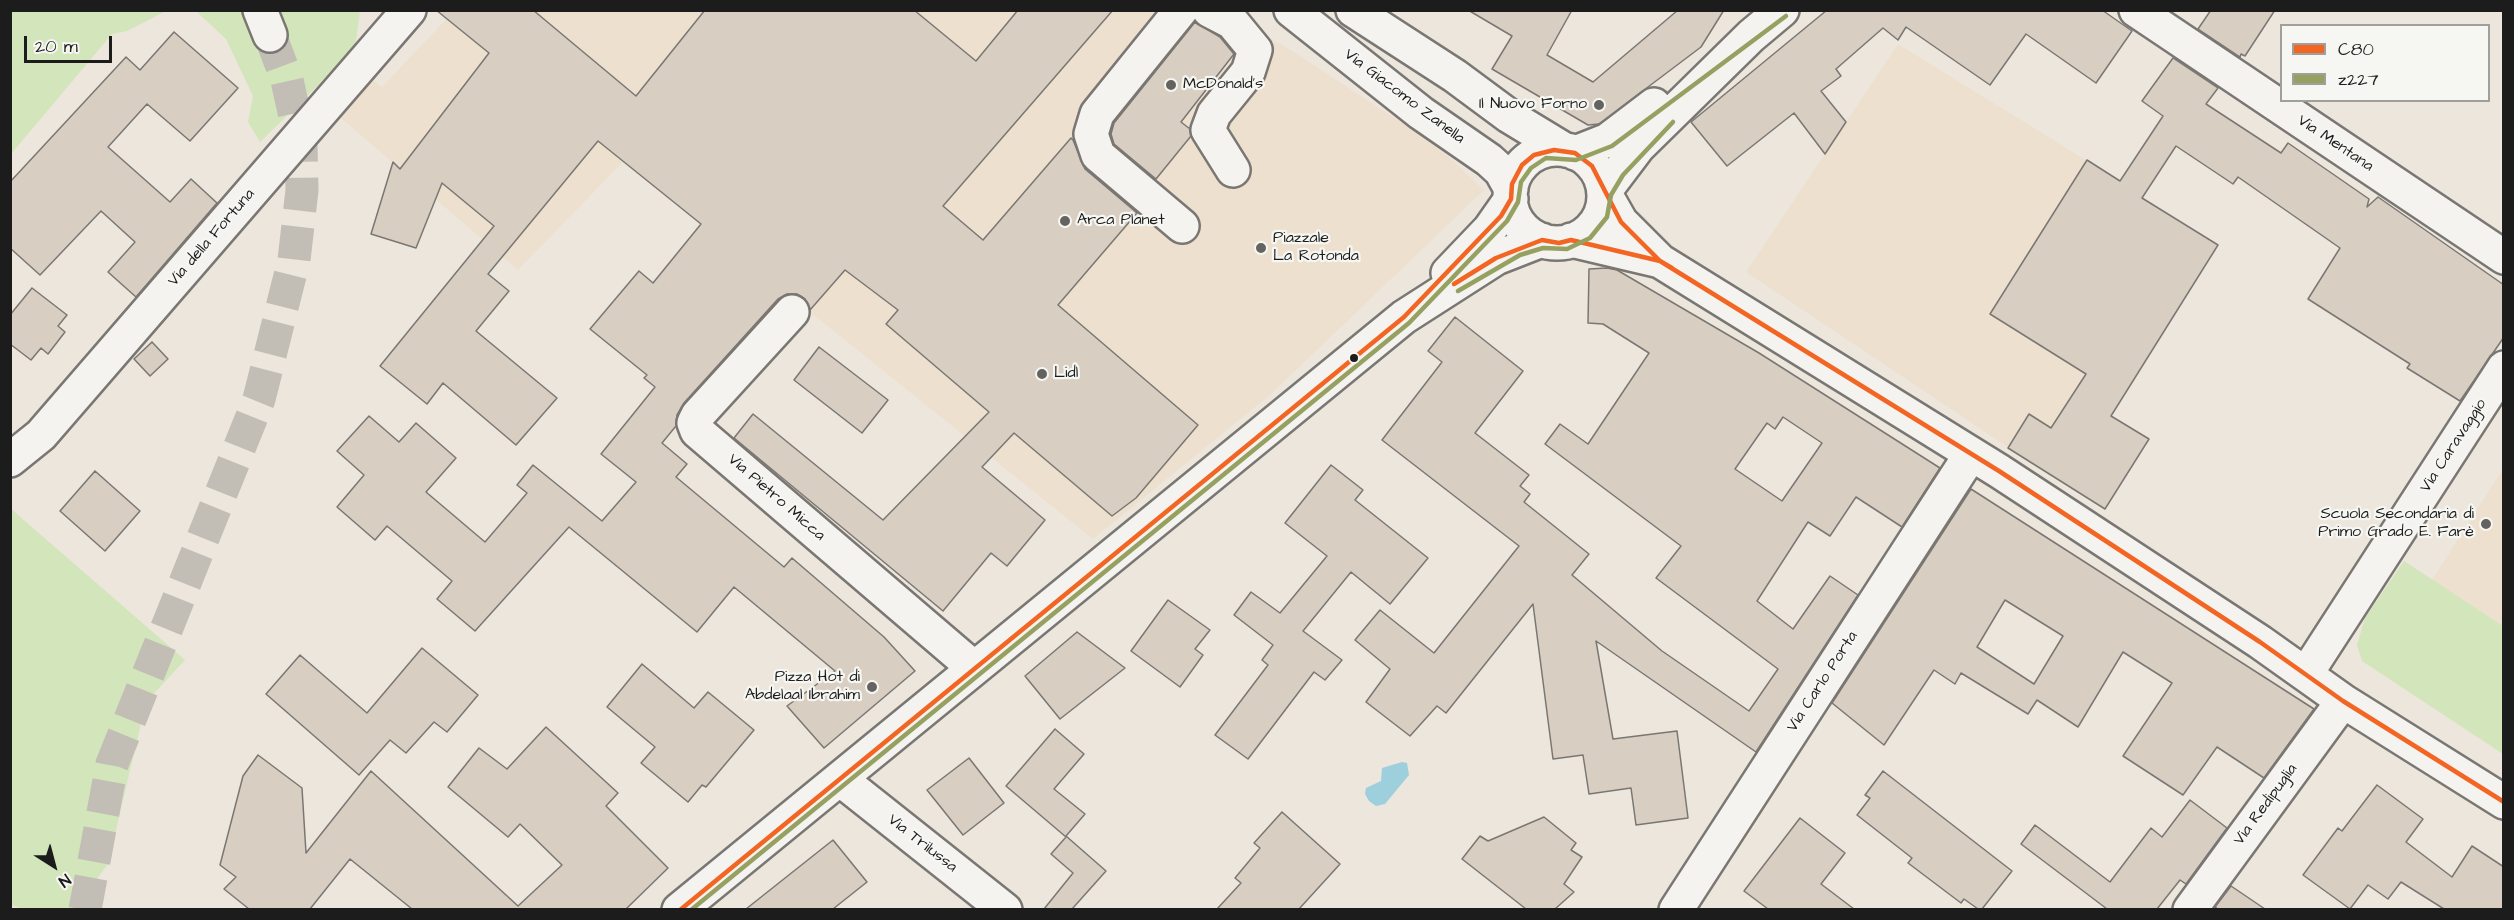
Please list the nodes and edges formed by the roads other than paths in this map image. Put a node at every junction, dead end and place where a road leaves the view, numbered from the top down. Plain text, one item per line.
1 (409, 10) edge
2 (1181, 10) edge
3 (1209, 10) edge
4 (1291, 10) edge
5 (1353, 10) edge
6 (1782, 10) edge
7 (2136, 10) edge
8 (1751, 36) junction
9 (1570, 152) junction
10 (1233, 170) dead end
11 (1604, 192) junction
12 (1511, 194) junction
13 (1182, 226) dead end
14 (1556, 240) junction
15 (2504, 257) edge
16 (1660, 261) junction
17 (792, 312) dead end
18 (1404, 317) junction
19 (2504, 368) edge
20 (1971, 454) junction
21 (10, 460) edge
22 (974, 668) junction
23 (2306, 674) junction
24 (2343, 701) junction
25 (840, 779) junction
26 (2504, 802) edge
27 (679, 909) edge
28 (1005, 909) edge
29 (1676, 909) edge
30 (2190, 909) edge

1 - 21 street, Via della Fortuna
2 - 13 street
3 - 10 street
4 - 12 street, Via Giacomo Zanella
5 - 9 street
6 - 8 street
7 - 15 street, Via Mentana
8 - 9 street
8 - 11 street
9 - 11 street
9 - 12 street
11 - 14 street
11 - 16 street
12 - 14 street
12 - 18 street
14 - 16 street
14 - 18 street
16 - 20 street
17 - 22 street, Via Pietro Micca
18 - 22 street
19 - 23 street, Via Caravaggio
20 - 23 street
20 - 29 street, Via Carlo Porta
22 - 25 street
23 - 24 street
24 - 26 street
24 - 30 street, Via Redipuglia
25 - 27 street
25 - 28 street, Via Trilussa

